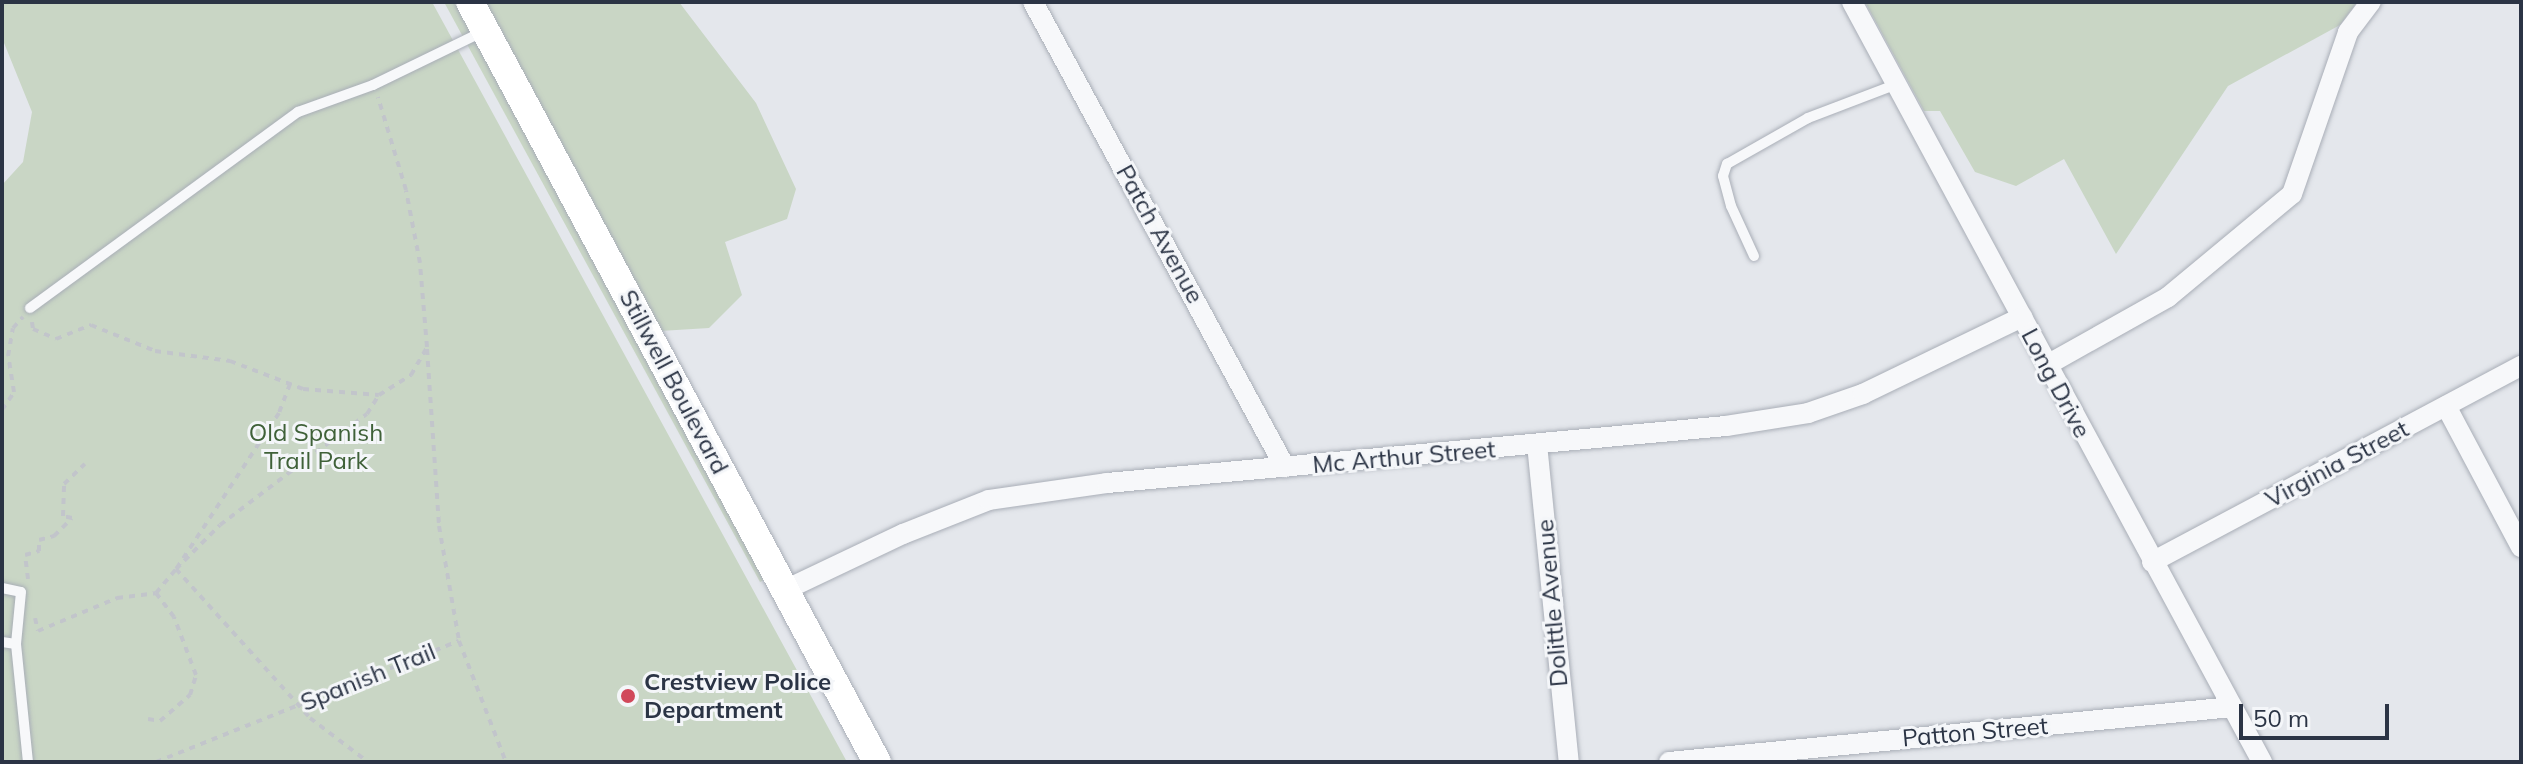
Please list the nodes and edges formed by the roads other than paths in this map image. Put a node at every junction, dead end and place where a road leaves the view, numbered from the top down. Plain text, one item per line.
1 (470, 2) edge
2 (1033, 2) edge
3 (1852, 2) edge
4 (2371, 2) edge
5 (486, 31) junction
6 (1897, 84) junction
7 (1754, 256) dead end
8 (30, 308) road end
9 (2022, 317) junction
10 (2047, 365) junction
11 (2521, 366) edge
12 (2446, 406) junction
13 (1537, 444) junction
14 (1285, 467) junction
15 (2521, 547) edge
16 (2152, 562) junction
17 (2, 588) edge
18 (785, 590) junction
19 (2, 642) edge
20 (16, 644) junction
21 (2232, 707) junction
22 (28, 762) edge
23 (877, 762) edge
24 (1569, 762) edge
25 (1669, 762) edge
26 (2262, 762) edge

1 - 5 street, Stillwell Boulevard
2 - 14 street, Patch Avenue
3 - 6 street, Long Drive
4 - 10 street
5 - 8 lane
5 - 18 street, Stillwell Boulevard
6 - 7 lane
6 - 9 street, Long Drive
9 - 10 street, Long Drive
9 - 13 street, Mc Arthur Street
10 - 16 street, Long Drive
11 - 12 street, Virginia Street
12 - 15 street
12 - 16 street, Virginia Street
13 - 14 street, Mc Arthur Street
13 - 24 street, Dolittle Avenue
14 - 18 street, Mc Arthur Street
16 - 21 street, Long Drive
17 - 20 lane
18 - 23 street, Stillwell Boulevard
19 - 20 lane
20 - 22 lane
21 - 25 street, Patton Street
21 - 26 street, Long Drive

